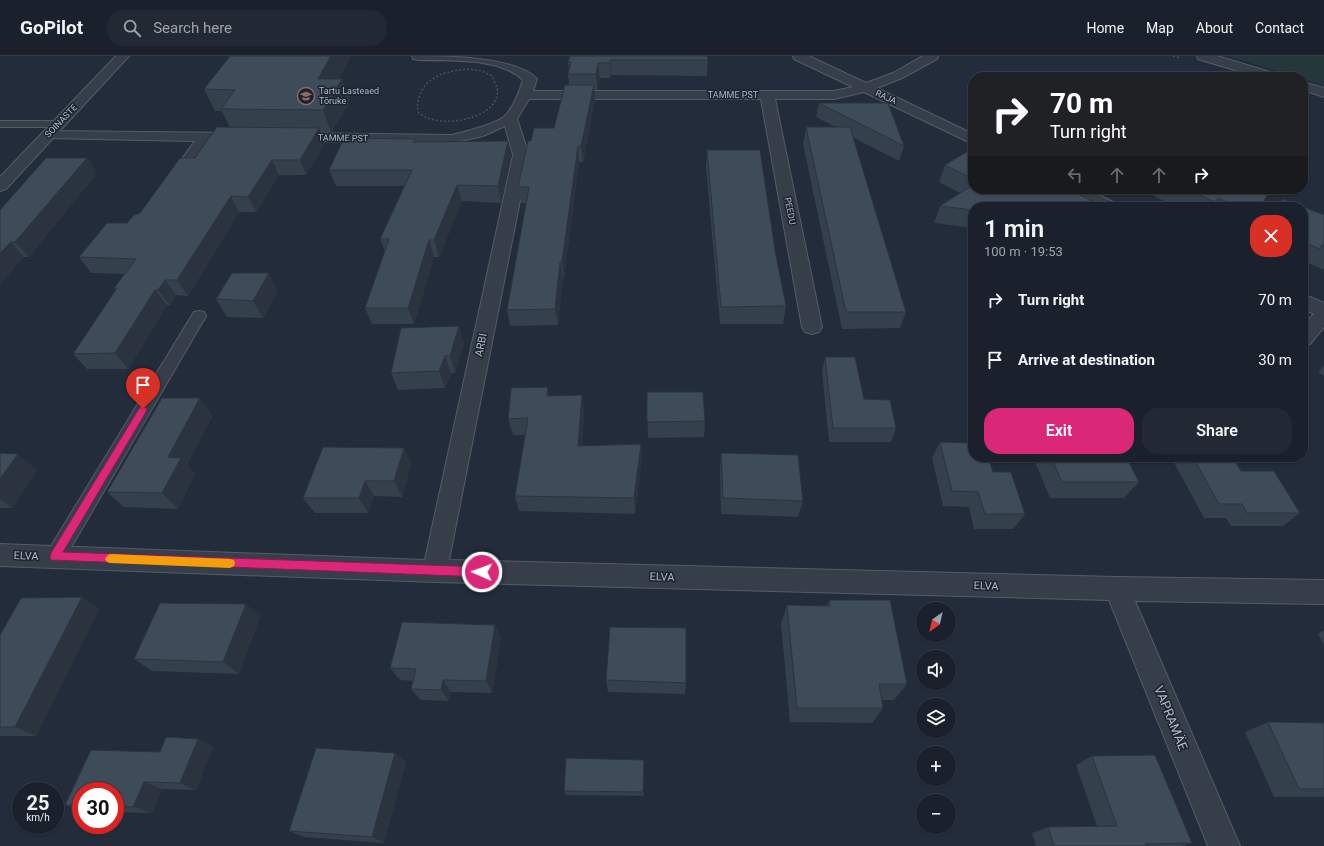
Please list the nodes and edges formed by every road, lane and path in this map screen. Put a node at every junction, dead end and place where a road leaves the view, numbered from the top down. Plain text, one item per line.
1 (123, 56) edge
2 (418, 56) edge
3 (799, 56) edge
4 (932, 56) edge
5 (1203, 56) edge
6 (1256, 72) edge
7 (492, 76) joint
8 (866, 88) junction
9 (1308, 88) edge
10 (1324, 93) edge
11 (525, 95) junction
12 (767, 95) junction
13 (510, 119) junction
14 (0, 124) edge
15 (58, 124) junction
16 (48, 135) junction
17 (206, 136) junction
18 (254, 137) edge
19 (278, 137) edge
20 (968, 138) edge
21 (2, 182) edge
22 (165, 193) edge
23 (1084, 194) edge
24 (1101, 202) edge
25 (1308, 303) edge
26 (1324, 311) edge
27 (1324, 315) edge
28 (199, 316) dead end
29 (812, 327) dead end
30 (1308, 333) edge
31 (0, 555) edge
32 (55, 557) junction
33 (435, 571) junction
34 (1117, 589) junction
35 (1324, 592) edge
36 (1224, 846) edge

1 - 15 street, SOINASTE
2 - 11 street
3 - 8 street, RAJA
4 - 8 street, TAMME PST
5 - 6 street
7 - 7 path
8 - 12 street, TAMME PST
8 - 20 street, RAJA
9 - 10 street
11 - 12 street, TAMME PST
11 - 13 street
12 - 29 street, PEEDU
13 - 19 street, TAMME PST
13 - 33 street, ARBI
14 - 15 lane
15 - 16 street, SOINASTE
16 - 17 street
16 - 21 street, SOINASTE
17 - 18 street
17 - 22 street
23 - 24 street
25 - 26 street
27 - 30 street
28 - 32 lane
31 - 32 street, ELVA
32 - 33 street, ELVA
33 - 34 street, ELVA
34 - 35 street, ELVA
34 - 36 street, VAPRAMÄE

